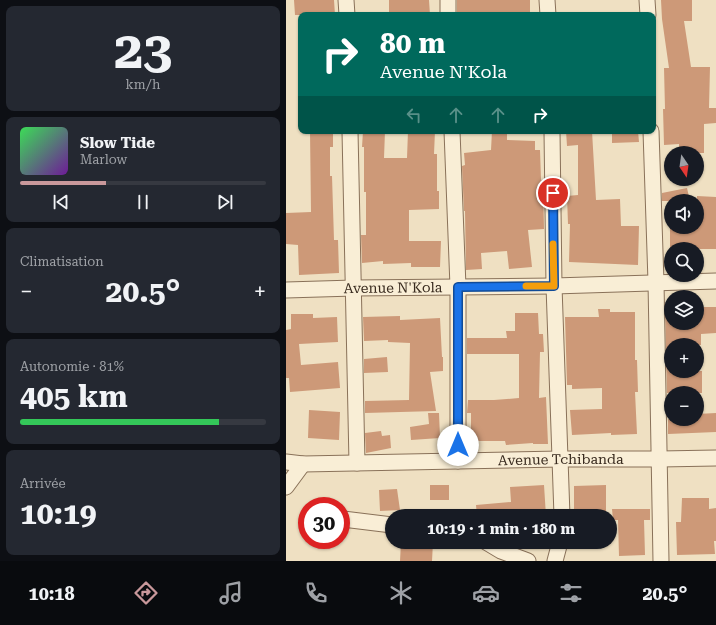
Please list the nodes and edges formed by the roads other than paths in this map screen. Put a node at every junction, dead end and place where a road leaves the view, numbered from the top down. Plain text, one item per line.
1 (346, 0) edge
2 (448, 0) edge
3 (547, 0) edge
4 (648, 0) edge
5 (347, 12) edge
6 (448, 12) edge
7 (548, 12) edge
8 (648, 12) edge
9 (350, 134) edge
10 (452, 134) edge
11 (552, 134) edge
12 (651, 134) edge
13 (716, 281) edge
14 (656, 282) junction
15 (554, 286) junction
16 (458, 287) junction
17 (354, 288) junction
18 (286, 290) edge
19 (716, 458) edge
20 (561, 459) junction
21 (660, 460) junction
22 (458, 461) junction
23 (286, 462) edge
24 (357, 463) junction
25 (303, 464) junction
26 (286, 487) edge
27 (562, 509) edge
28 (350, 520) edge
29 (385, 524) edge
30 (498, 549) edge
31 (559, 549) edge
32 (528, 561) edge
33 (556, 561) edge
34 (661, 561) edge

1 - 5 street
2 - 6 street
3 - 7 street
4 - 8 street
9 - 17 street
10 - 16 street
11 - 15 street
12 - 14 street
13 - 14 street, Avenue N'Kola
14 - 15 street, Avenue N'Kola
14 - 21 street
15 - 16 street, Avenue N'Kola
15 - 20 street
16 - 17 street, Avenue N'Kola
16 - 22 street
17 - 18 street, Avenue N'Kola
17 - 24 street
19 - 21 street, Avenue Tchibanda
20 - 21 street, Avenue Tchibanda
20 - 22 street, Avenue Tchibanda
20 - 27 street
21 - 34 street
22 - 24 street, Avenue Tchibanda
23 - 25 street, Avenue Tchibanda
24 - 25 street, Avenue Tchibanda
25 - 26 street
28 - 29 street
30 - 32 street
31 - 33 street

